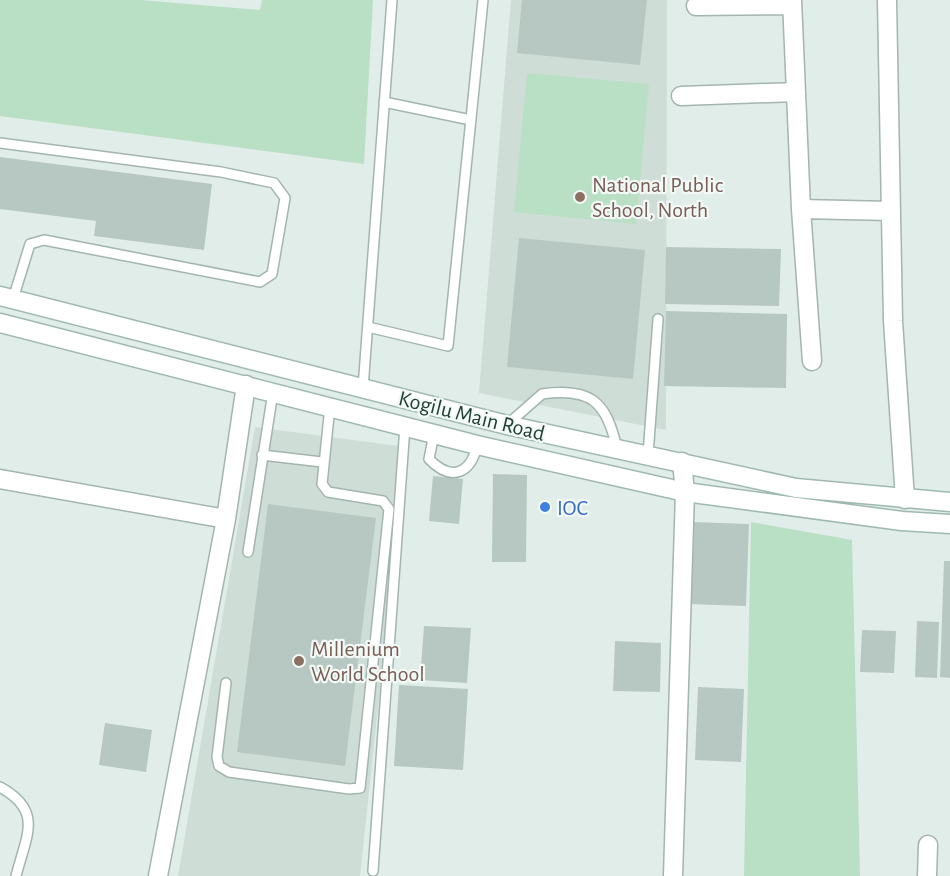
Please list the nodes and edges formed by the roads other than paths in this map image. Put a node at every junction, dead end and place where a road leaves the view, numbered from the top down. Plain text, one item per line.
1 (392, 0) edge
2 (483, 0) edge
3 (887, 0) edge
4 (792, 2) edge
5 (696, 6) dead end
6 (796, 92) junction
7 (681, 96) dead end
8 (384, 102) junction
9 (471, 120) junction
10 (0, 143) edge
11 (801, 209) junction
12 (890, 211) junction
13 (6, 298) edge
14 (658, 319) dead end
15 (0, 323) edge
16 (368, 327) junction
17 (812, 361) dead end
18 (246, 385) junction
19 (363, 388) junction
20 (273, 392) junction
21 (330, 406) junction
22 (507, 425) junction
23 (405, 426) junction
24 (434, 434) junction
25 (477, 445) junction
26 (617, 449) junction
27 (262, 455) junction
28 (648, 455) junction
29 (322, 462) junction
30 (681, 462) junction
31 (0, 479) edge
32 (685, 492) junction
33 (904, 499) junction
34 (950, 502) edge
35 (226, 519) junction
36 (950, 524) edge
37 (248, 552) dead end
38 (226, 682) dead end
39 (0, 787) edge
40 (928, 845) dead end
41 (373, 871) dead end
42 (15, 876) edge
43 (158, 876) edge
44 (673, 876) edge
45 (927, 876) edge

1 - 8 lane
2 - 9 lane
3 - 12 street
4 - 5 street
4 - 6 street
6 - 7 street
6 - 11 street
8 - 9 lane
8 - 16 lane
9 - 16 lane
10 - 13 lane
11 - 12 street
11 - 17 street
12 - 33 street
13 - 19 street, Kogilu Main Road
14 - 28 lane
15 - 18 street, Kogilu Main Road
16 - 19 lane
18 - 20 street, Kogilu Main Road
18 - 35 street
19 - 22 street, Kogilu Main Road
20 - 21 street, Kogilu Main Road
20 - 27 lane
21 - 23 street, Kogilu Main Road
21 - 29 lane
22 - 26 street, Kogilu Main Road
22 - 26 lane
23 - 24 street, Kogilu Main Road
23 - 41 lane
24 - 25 street, Kogilu Main Road
24 - 25 lane
25 - 32 street, Kogilu Main Road
26 - 28 street, Kogilu Main Road
27 - 29 lane
27 - 37 lane
28 - 30 street, Kogilu Main Road
29 - 38 lane
30 - 32 street
30 - 33 street, Kogilu Main Road
31 - 35 street
32 - 36 street, Kogilu Main Road
32 - 44 street
33 - 34 street, Kogilu Main Road
35 - 43 street
39 - 42 lane
40 - 45 street

